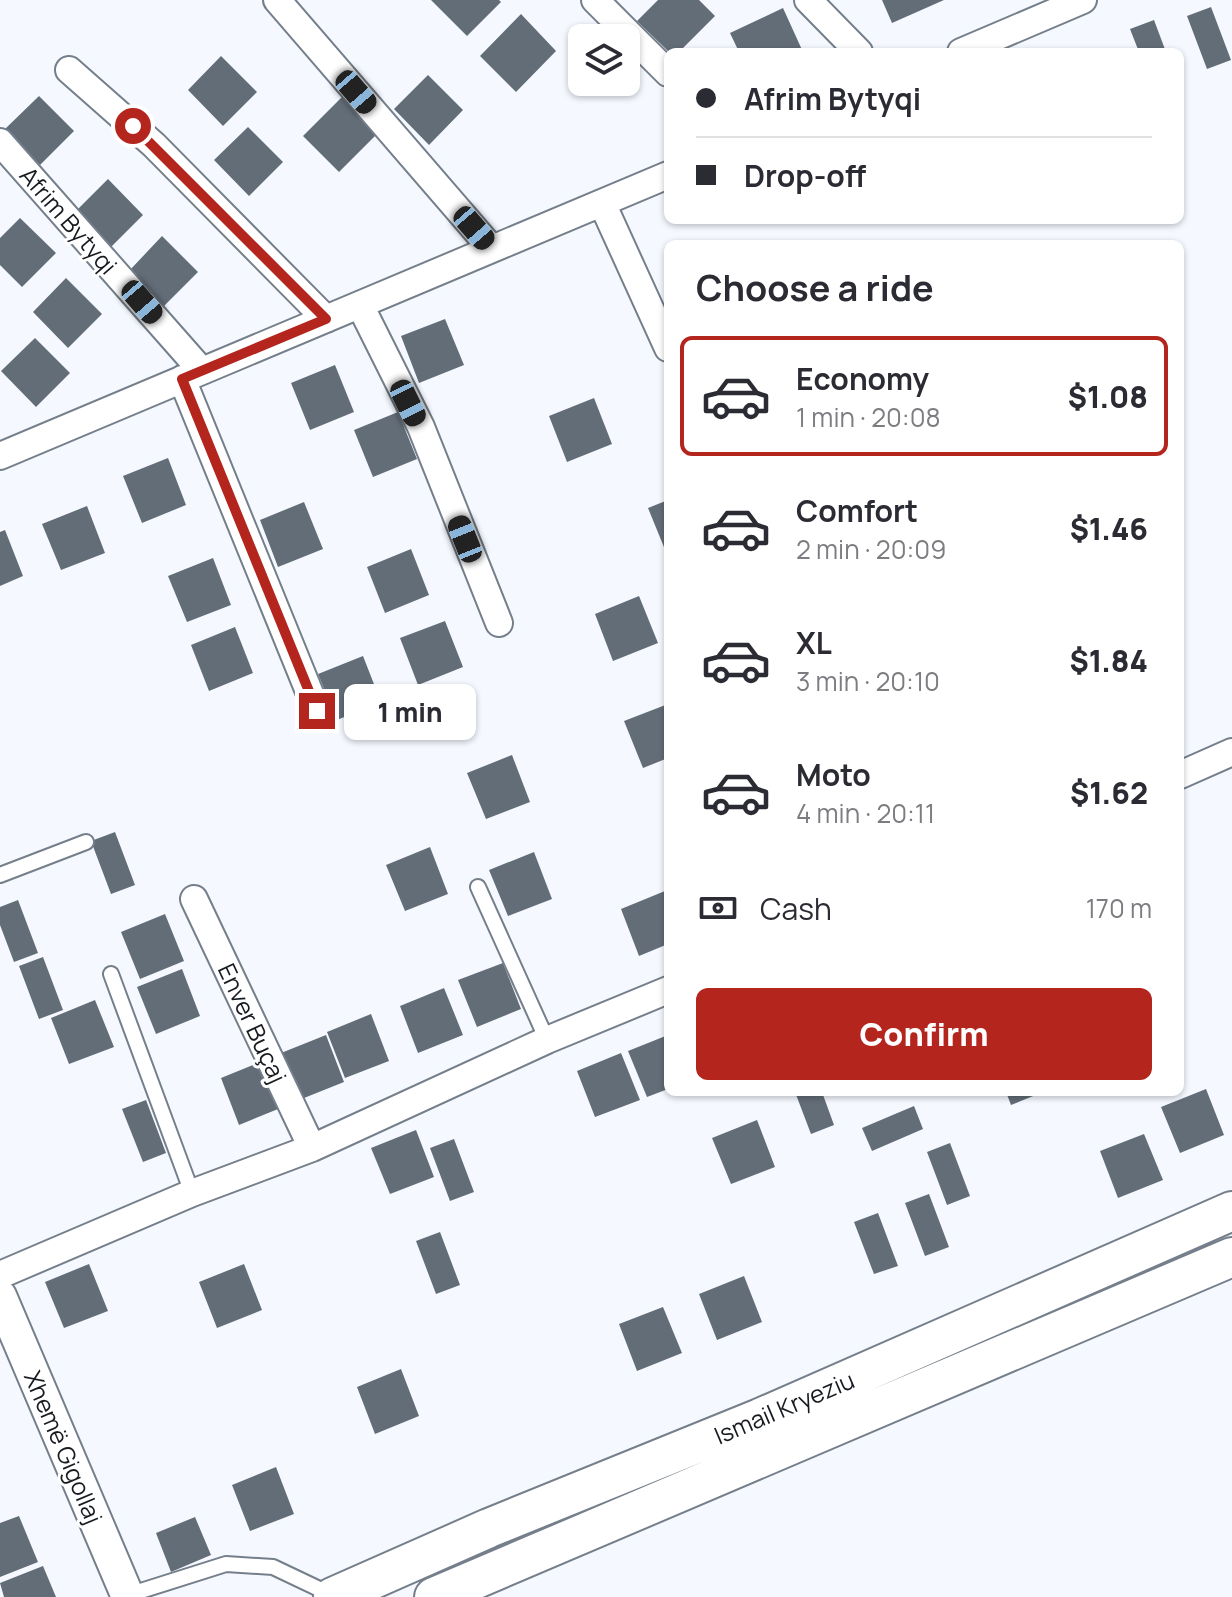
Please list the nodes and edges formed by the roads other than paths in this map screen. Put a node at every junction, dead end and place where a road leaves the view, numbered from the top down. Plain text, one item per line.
1 (277, 0) edge
2 (595, 0) edge
3 (808, 0) edge
4 (1083, 0) edge
5 (855, 48) edge
6 (970, 48) edge
7 (664, 69) edge
8 (69, 70) dead end
9 (0, 142) edge
10 (664, 177) edge
11 (602, 203) junction
12 (492, 249) junction
13 (360, 305) junction
14 (326, 319) junction
15 (664, 339) edge
16 (192, 375) junction
17 (0, 456) edge
18 (499, 623) dead end
19 (317, 711) dead end
20 (1232, 752) edge
21 (1184, 773) edge
22 (86, 842) dead end
23 (0, 875) edge
24 (478, 887) dead end
25 (194, 899) dead end
26 (111, 974) dead end
27 (664, 992) edge
28 (547, 1040) junction
29 (312, 1148) junction
30 (192, 1193) junction
31 (1232, 1211) edge
32 (1232, 1257) edge
33 (0, 1275) edge
34 (0, 1296) edge
35 (128, 1596) edge
36 (334, 1597) edge
37 (434, 1597) edge

1 - 12 street
2 - 7 street
3 - 5 street
4 - 6 street
8 - 14 street
9 - 16 street, Afrim Bytyqi
10 - 11 street
11 - 12 street
11 - 15 street
12 - 13 street
13 - 14 street
13 - 18 street
14 - 16 street
16 - 17 street
16 - 19 street, Afrim Bytyqi
20 - 21 street
22 - 23 lane
24 - 28 lane
25 - 29 street, Enver Buçaj
26 - 30 lane
27 - 28 street
28 - 29 street
29 - 30 street
30 - 33 street
31 - 36 main road, Ismail Kryeziu
32 - 37 main road, Ismail Kryeziu
34 - 35 street, Xhemë Gigollaj
35 - 36 lane

